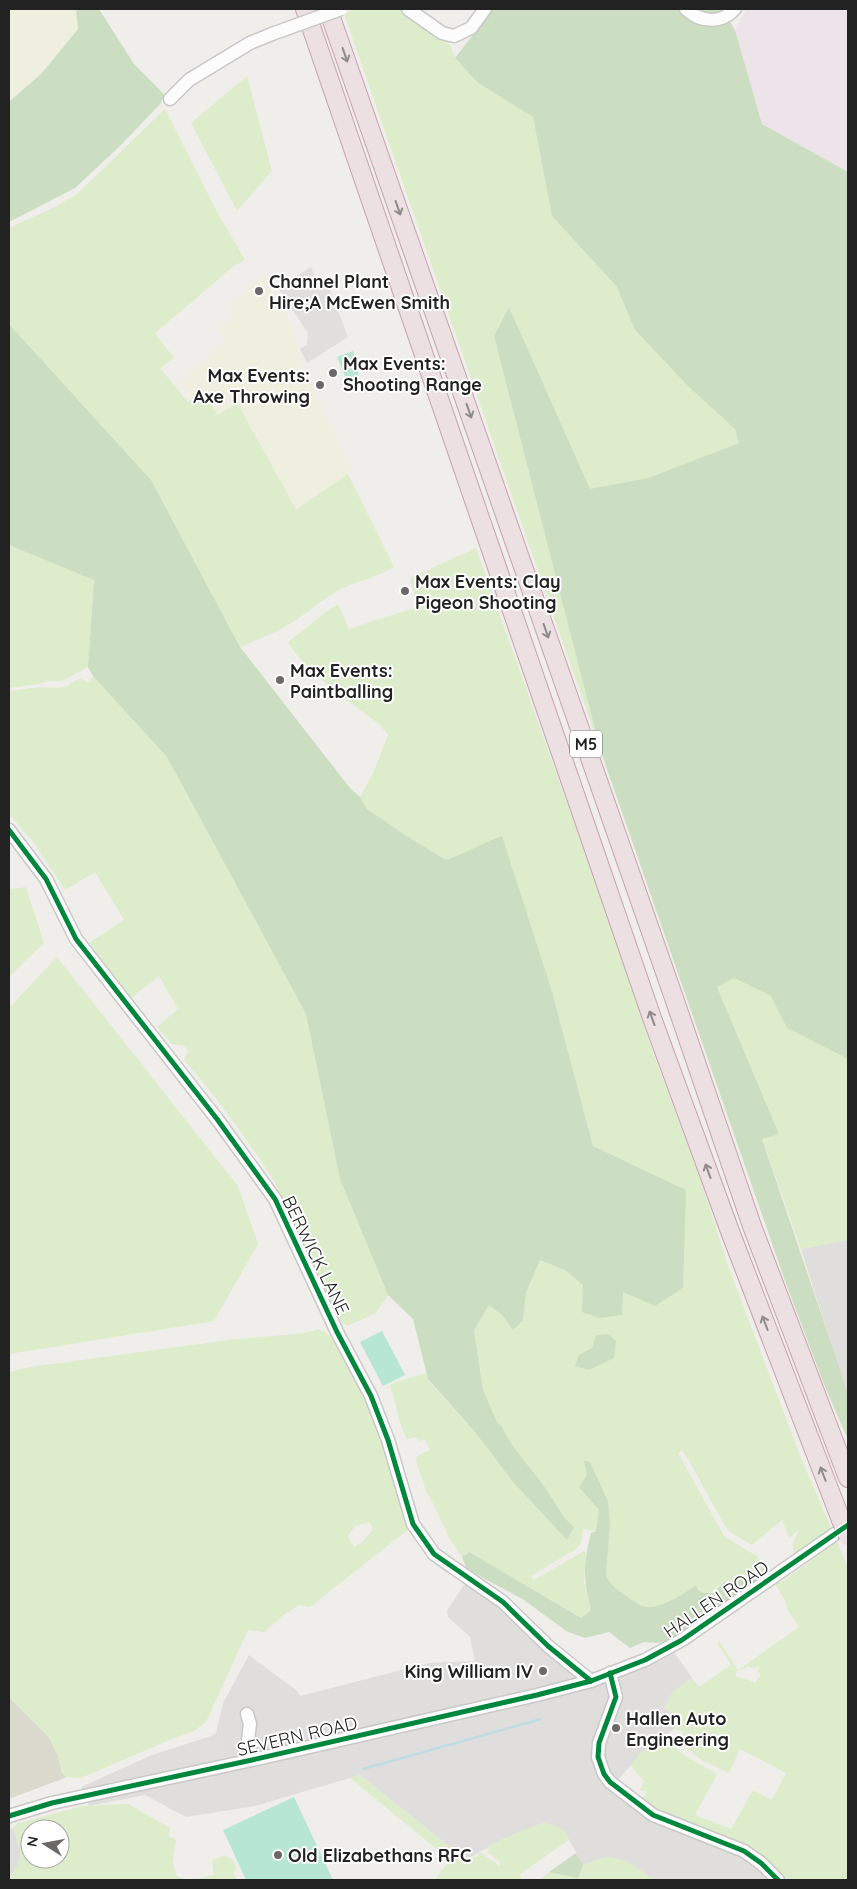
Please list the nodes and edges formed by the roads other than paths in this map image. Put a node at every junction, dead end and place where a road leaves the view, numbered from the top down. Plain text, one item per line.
1 (305, 9) edge
2 (328, 9) edge
3 (341, 9) edge
4 (408, 9) edge
5 (485, 9) edge
6 (686, 9) edge
7 (735, 9) edge
8 (170, 98) dead end
9 (9, 830) edge
10 (848, 1478) edge
11 (844, 1523) edge
12 (848, 1536) edge
13 (610, 1673) junction
14 (591, 1681) junction
15 (247, 1714) dead end
16 (252, 1760) junction
17 (9, 1816) edge
18 (778, 1880) edge

11 -> 1 highway, M5
2 -> 10 highway, M5
3 - 8 street, bridge
4 - 5 street
6 - 7 street
9 - 14 street, BERWICK LANE
11 - 12 highway, M5, bridge
11 - 13 street, HALLEN ROAD
13 - 14 street, HALLEN ROAD
13 - 18 street
14 - 16 street, SEVERN ROAD
15 - 16 street
16 - 17 street, SEVERN ROAD

